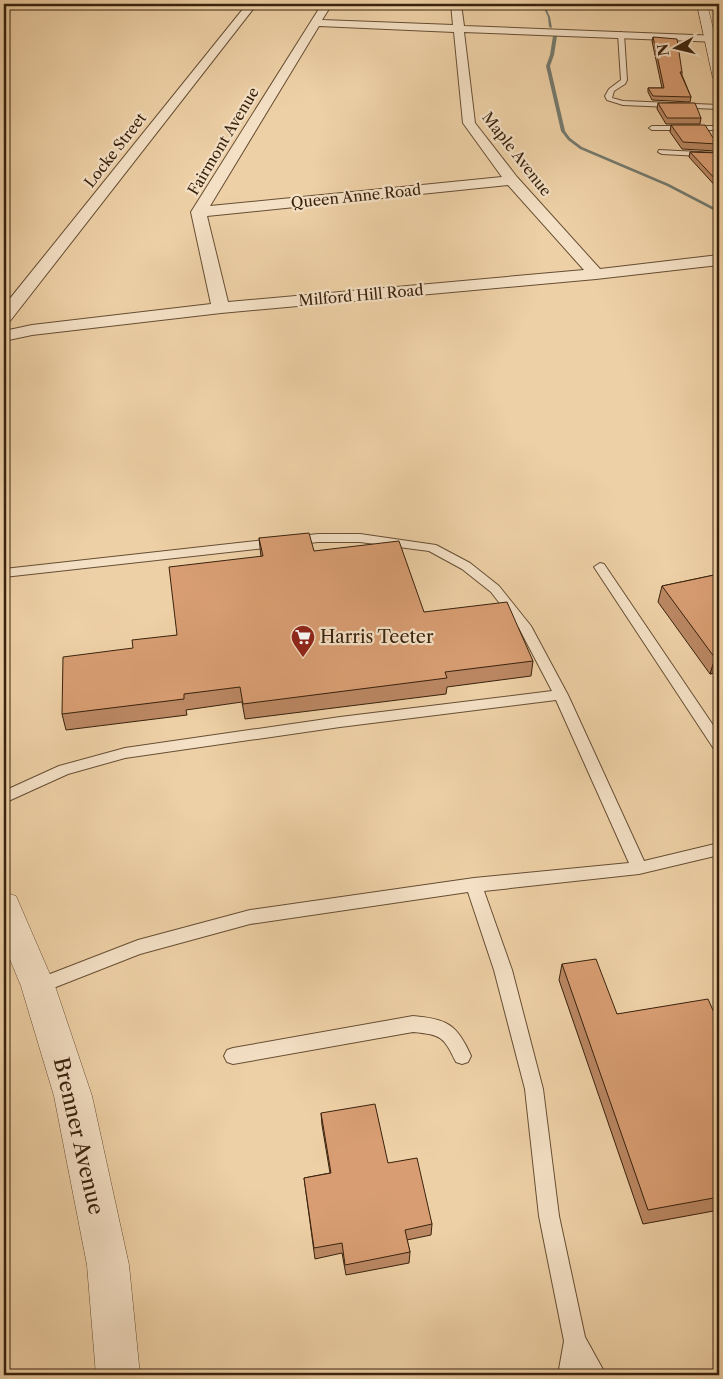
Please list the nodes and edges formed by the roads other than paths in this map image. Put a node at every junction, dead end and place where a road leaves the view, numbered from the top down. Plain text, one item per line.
1 (252, 4) edge
2 (327, 4) edge
3 (456, 4) edge
4 (702, 4) edge
5 (314, 23) junction
6 (458, 27) junction
7 (621, 34) junction
8 (715, 38) edge
9 (719, 78) edge
10 (719, 107) edge
11 (652, 128) dead end
12 (719, 128) edge
13 (662, 152) dead end
14 (719, 155) edge
15 (512, 180) junction
16 (199, 212) junction
17 (719, 260) edge
18 (596, 274) junction
19 (221, 308) junction
20 (4, 317) edge
21 (4, 336) edge
22 (600, 567) dead end
23 (4, 573) edge
24 (561, 695) junction
25 (719, 745) edge
26 (4, 797) edge
27 (719, 849) edge
28 (639, 868) junction
29 (474, 885) junction
30 (4, 906) edge
31 (38, 986) junction
32 (233, 1056) dead end
33 (462, 1056) dead end
34 (575, 1340) junction
35 (118, 1375) edge
36 (569, 1375) edge
37 (595, 1375) edge

1 - 20 street, Locke Street
2 - 5 street, Fairmont Avenue
3 - 6 street, Maple Avenue
4 - 8 street
5 - 6 street
5 - 16 street, Fairmont Avenue
6 - 7 street
6 - 15 street, Maple Avenue
7 - 8 street
7 - 10 lane
8 - 9 street
11 - 12 lane
13 - 14 lane
15 - 16 street, Queen Anne Road
15 - 18 street, Maple Avenue
16 - 19 street, Fairmont Avenue
17 - 18 street, Milford Hill Road
18 - 19 street, Milford Hill Road
19 - 21 street, Milford Hill Road
22 - 25 lane
23 - 24 lane
24 - 26 lane
24 - 28 lane
27 - 28 lane
28 - 29 lane
29 - 31 lane
29 - 34 lane
30 - 31 street, Brenner Avenue
31 - 35 street, Brenner Avenue
32 - 33 lane
34 - 36 lane
34 - 37 lane

